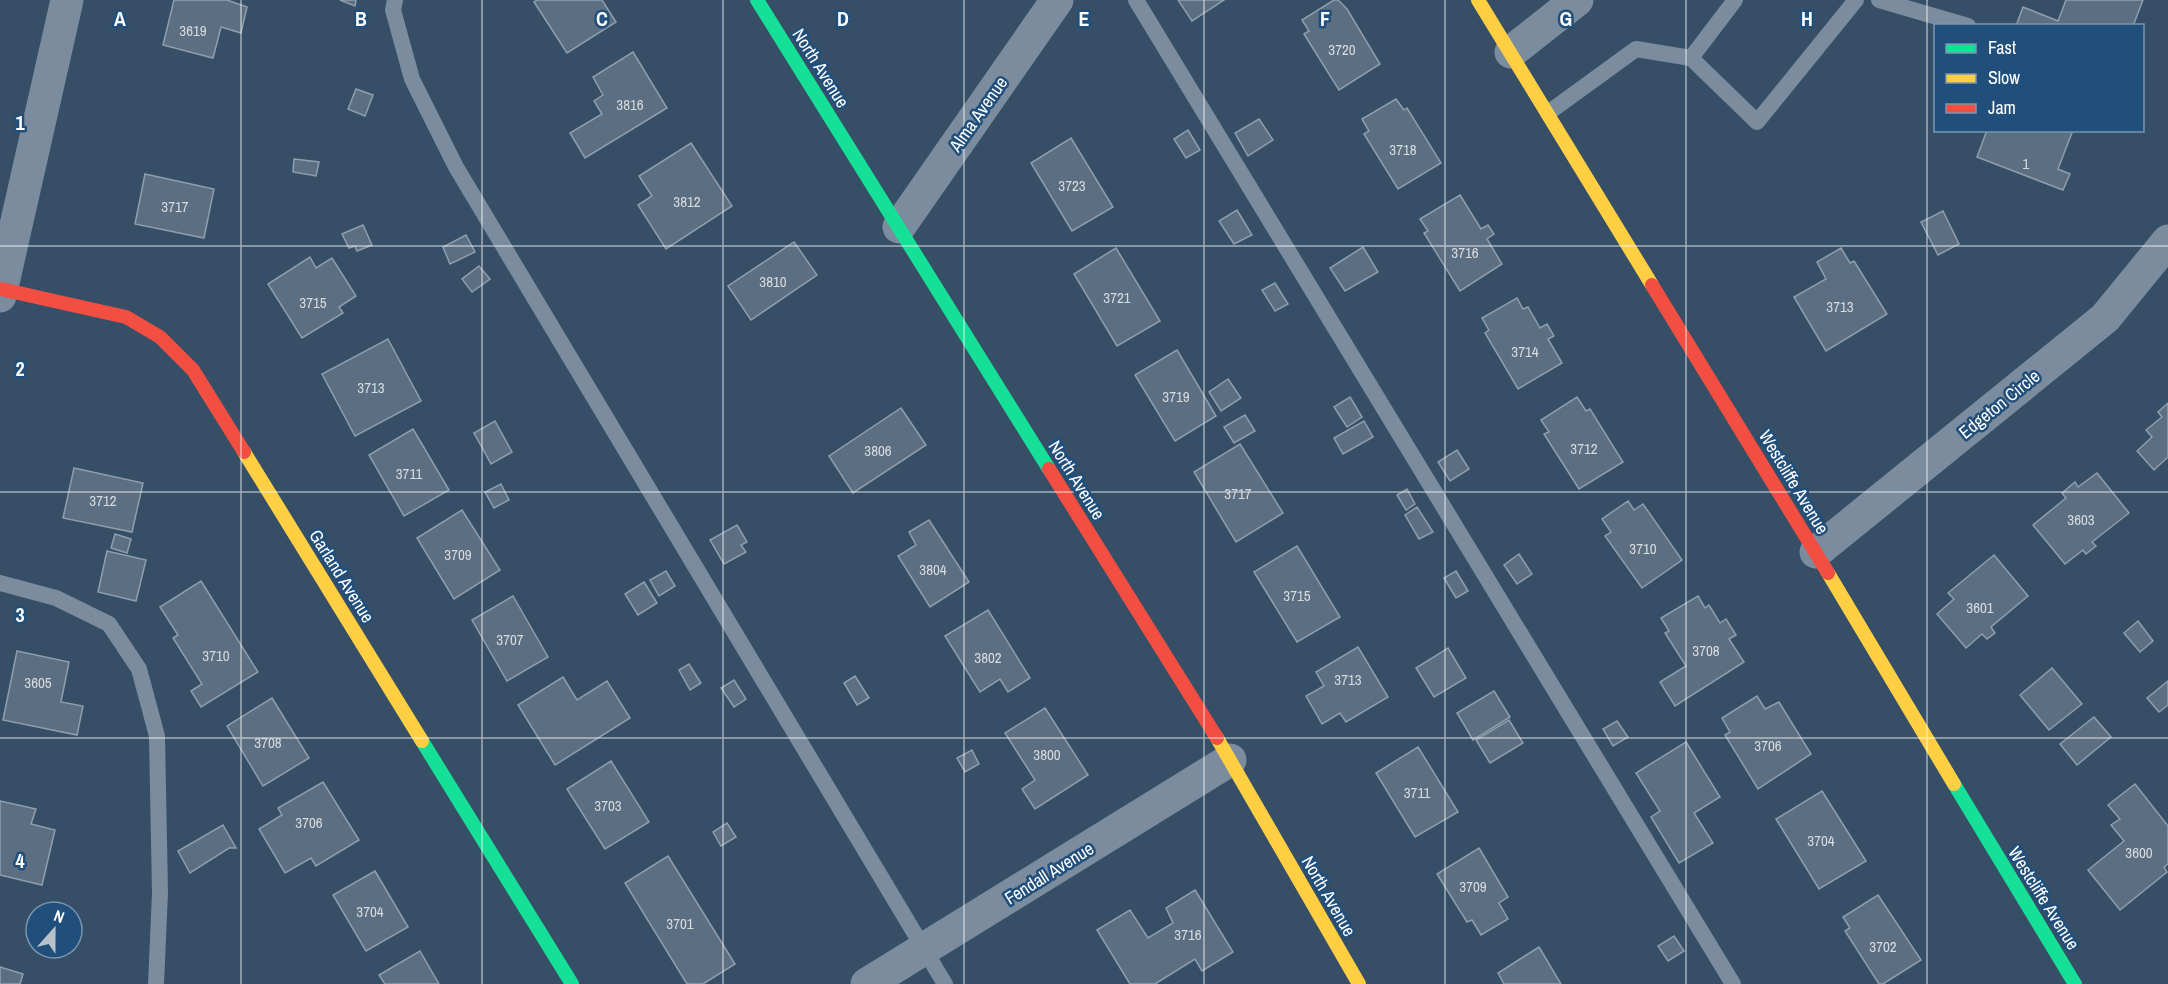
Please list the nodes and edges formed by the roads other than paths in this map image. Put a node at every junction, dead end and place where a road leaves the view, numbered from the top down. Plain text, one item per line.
1 (67, 0) edge
2 (394, 0) edge
3 (757, 0) edge
4 (1057, 0) edge
5 (1136, 0) edge
6 (1478, 0) edge
7 (1577, 0) edge
8 (1736, 0) edge
9 (1856, 0) edge
10 (1879, 0) edge
11 (1961, 24) edge
12 (1511, 52) junction
13 (1691, 58) junction
14 (1548, 113) junction
15 (899, 227) junction
16 (2168, 241) edge
17 (1, 292) edge
18 (1815, 552) junction
19 (0, 583) edge
20 (1230, 760) junction
21 (925, 950) junction
22 (156, 984) edge
23 (572, 984) edge
24 (867, 984) edge
25 (945, 984) edge
26 (1359, 984) edge
27 (1733, 984) edge
28 (2075, 984) edge

1 - 17 street
2 - 21 lane
3 - 15 street, North Avenue
4 - 15 street, Alma Avenue
5 - 27 lane
6 - 12 street, Westcliffe Avenue
7 - 12 street
8 - 13 lane
9 - 13 lane
10 - 11 lane
12 - 14 street, Westcliffe Avenue
13 - 14 lane
14 - 18 street, Westcliffe Avenue
15 - 20 street, North Avenue
16 - 18 street, Edgeton Circle
17 - 23 street, Garland Avenue
18 - 28 street, Westcliffe Avenue
19 - 22 lane
20 - 21 street, Fendall Avenue
20 - 26 street, North Avenue
21 - 24 street, Fendall Avenue
21 - 25 lane

